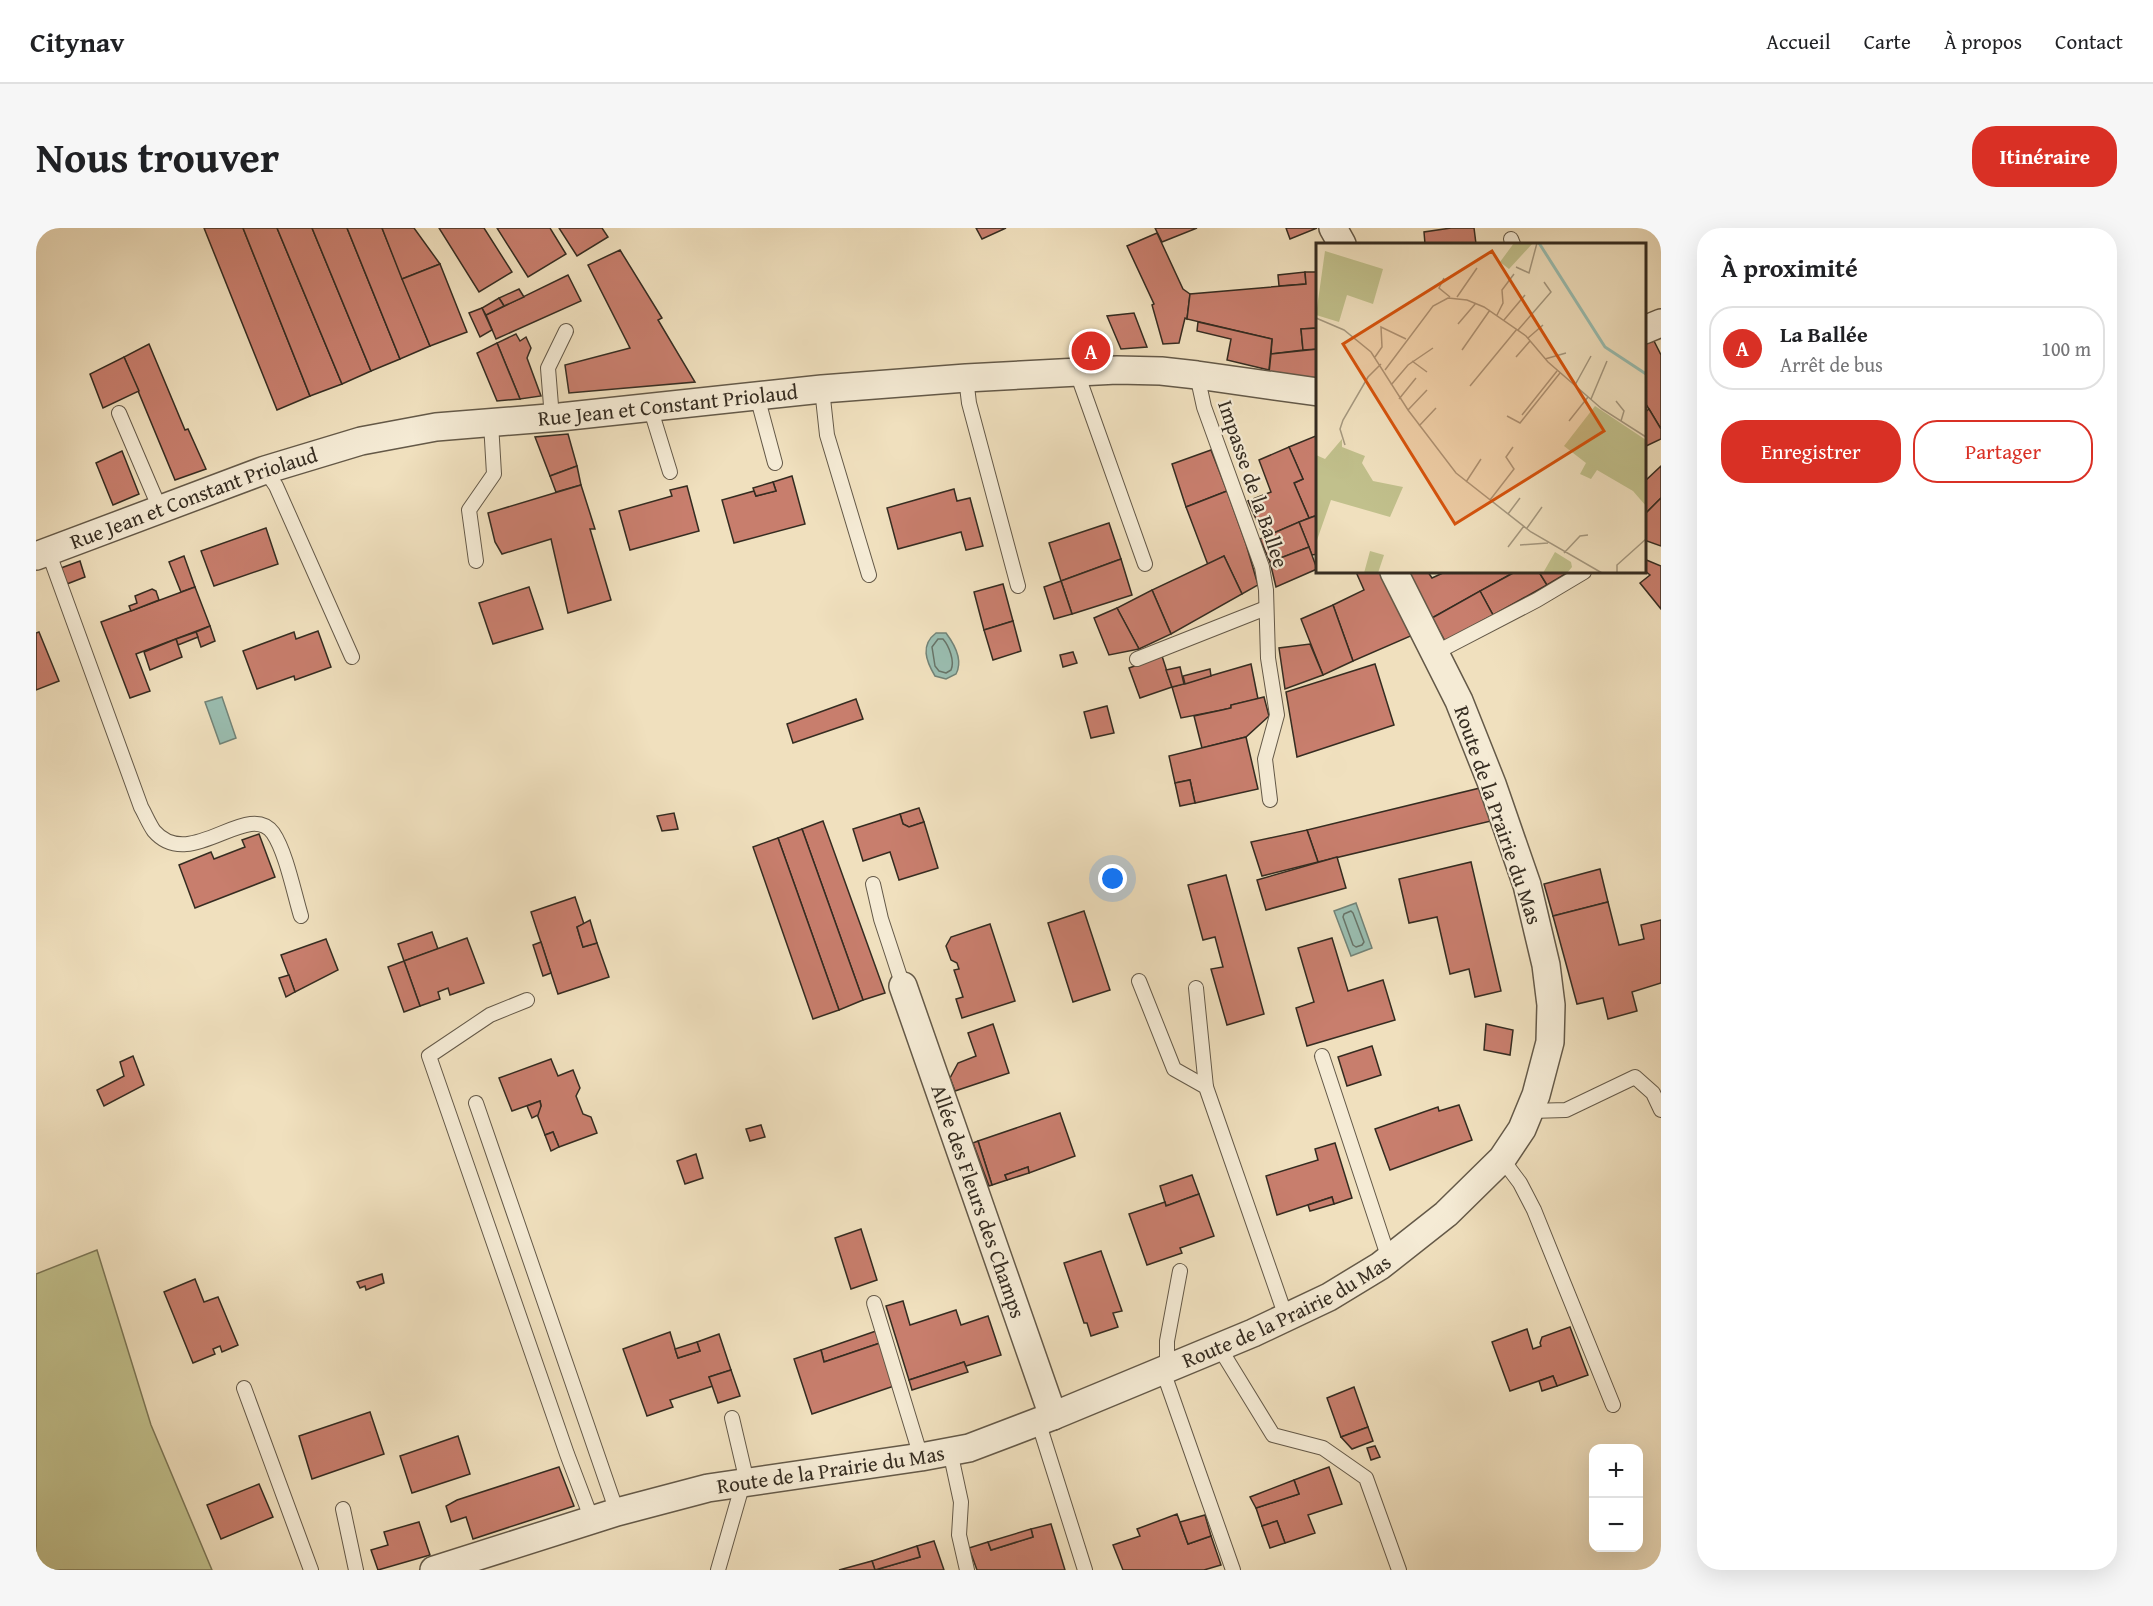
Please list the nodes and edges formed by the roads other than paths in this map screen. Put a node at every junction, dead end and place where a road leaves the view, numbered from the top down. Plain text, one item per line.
1 (1333, 228) edge
2 (1340, 243) edge
3 (1661, 323) edge
4 (1646, 329) edge
5 (566, 331) dead end
6 (1077, 372) junction
7 (1197, 375) junction
8 (966, 378) junction
9 (822, 389) junction
10 (1316, 392) edge
11 (757, 396) junction
12 (650, 407) junction
13 (119, 414) dead end
14 (552, 418) junction
15 (491, 423) junction
16 (775, 463) dead end
17 (265, 470) junction
18 (670, 472) dead end
19 (160, 509) junction
20 (42, 553) edge
21 (476, 561) dead end
22 (1145, 564) dead end
23 (1395, 573) edge
24 (1582, 573) edge
25 (869, 575) dead end
26 (1018, 586) dead end
27 (1266, 608) junction
28 (1436, 653) junction
29 (352, 657) dead end
30 (1137, 659) dead end
31 (1270, 800) dead end
32 (873, 884) dead end
33 (302, 916) dead end
34 (1139, 981) dead end
35 (903, 986) joint
36 (1196, 988) dead end
37 (527, 1000) dead end
38 (1322, 1056) dead end
39 (1206, 1087) junction
40 (476, 1103) dead end
41 (1661, 1110) edge
42 (1530, 1111) junction
43 (1502, 1159) junction
44 (1389, 1258) junction
45 (1180, 1271) dead end
46 (874, 1303) dead end
47 (1286, 1317) junction
48 (1219, 1347) junction
49 (1165, 1370) junction
50 (244, 1388) dead end
51 (1613, 1405) dead end
52 (732, 1418) dead end
53 (1046, 1418) junction
54 (950, 1451) junction
55 (921, 1457) junction
56 (745, 1482) junction
57 (343, 1509) dead end
58 (605, 1516) junction
59 (460, 1566) edge
60 (311, 1570) edge
61 (356, 1570) edge
62 (718, 1570) edge
63 (967, 1570) edge
64 (1085, 1570) edge
65 (1233, 1570) edge
66 (1399, 1570) edge

1 - 2 street
3 - 4 street
5 - 14 lane
6 - 7 street, Rue Jean et Constant Priolaud
6 - 8 street, Rue Jean et Constant Priolaud
6 - 22 lane
7 - 10 street, Rue Jean et Constant Priolaud
7 - 27 lane, Impasse de la Ballee
8 - 9 street, Rue Jean et Constant Priolaud
8 - 26 lane
9 - 11 street, Rue Jean et Constant Priolaud
9 - 25 lane
11 - 12 street, Rue Jean et Constant Priolaud
11 - 16 lane
12 - 14 street, Rue Jean et Constant Priolaud
12 - 18 lane
13 - 19 lane
14 - 15 street, Rue Jean et Constant Priolaud
15 - 17 street, Rue Jean et Constant Priolaud
15 - 21 lane
17 - 19 street, Rue Jean et Constant Priolaud
17 - 29 lane
19 - 20 street, Rue Jean et Constant Priolaud
20 - 33 lane
23 - 28 street, Route de la Prairie du Mas
24 - 28 lane
27 - 30 lane
27 - 31 lane, Impasse de la Ballee
28 - 42 street, Route de la Prairie du Mas
32 - 35 lane
34 - 39 lane
35 - 53 street, Allée des Fleurs des Champs
36 - 39 lane
37 - 58 lane
38 - 44 lane
39 - 47 lane
40 - 58 lane
41 - 42 lane
42 - 43 street, Route de la Prairie du Mas
43 - 44 street, Route de la Prairie du Mas
43 - 51 lane
44 - 47 street, Route de la Prairie du Mas
45 - 49 lane
46 - 55 lane
47 - 48 street, Route de la Prairie du Mas
48 - 49 street, Route de la Prairie du Mas
48 - 66 lane
49 - 53 street, Route de la Prairie du Mas
49 - 65 lane
50 - 60 lane
52 - 56 lane
53 - 54 street, Route de la Prairie du Mas
53 - 64 lane, Allée des Fleurs des Champs
54 - 55 street, Route de la Prairie du Mas
54 - 63 lane
55 - 56 street, Route de la Prairie du Mas
56 - 58 street, Route de la Prairie du Mas
56 - 62 lane
57 - 61 lane
58 - 59 street, Route de la Prairie du Mas

